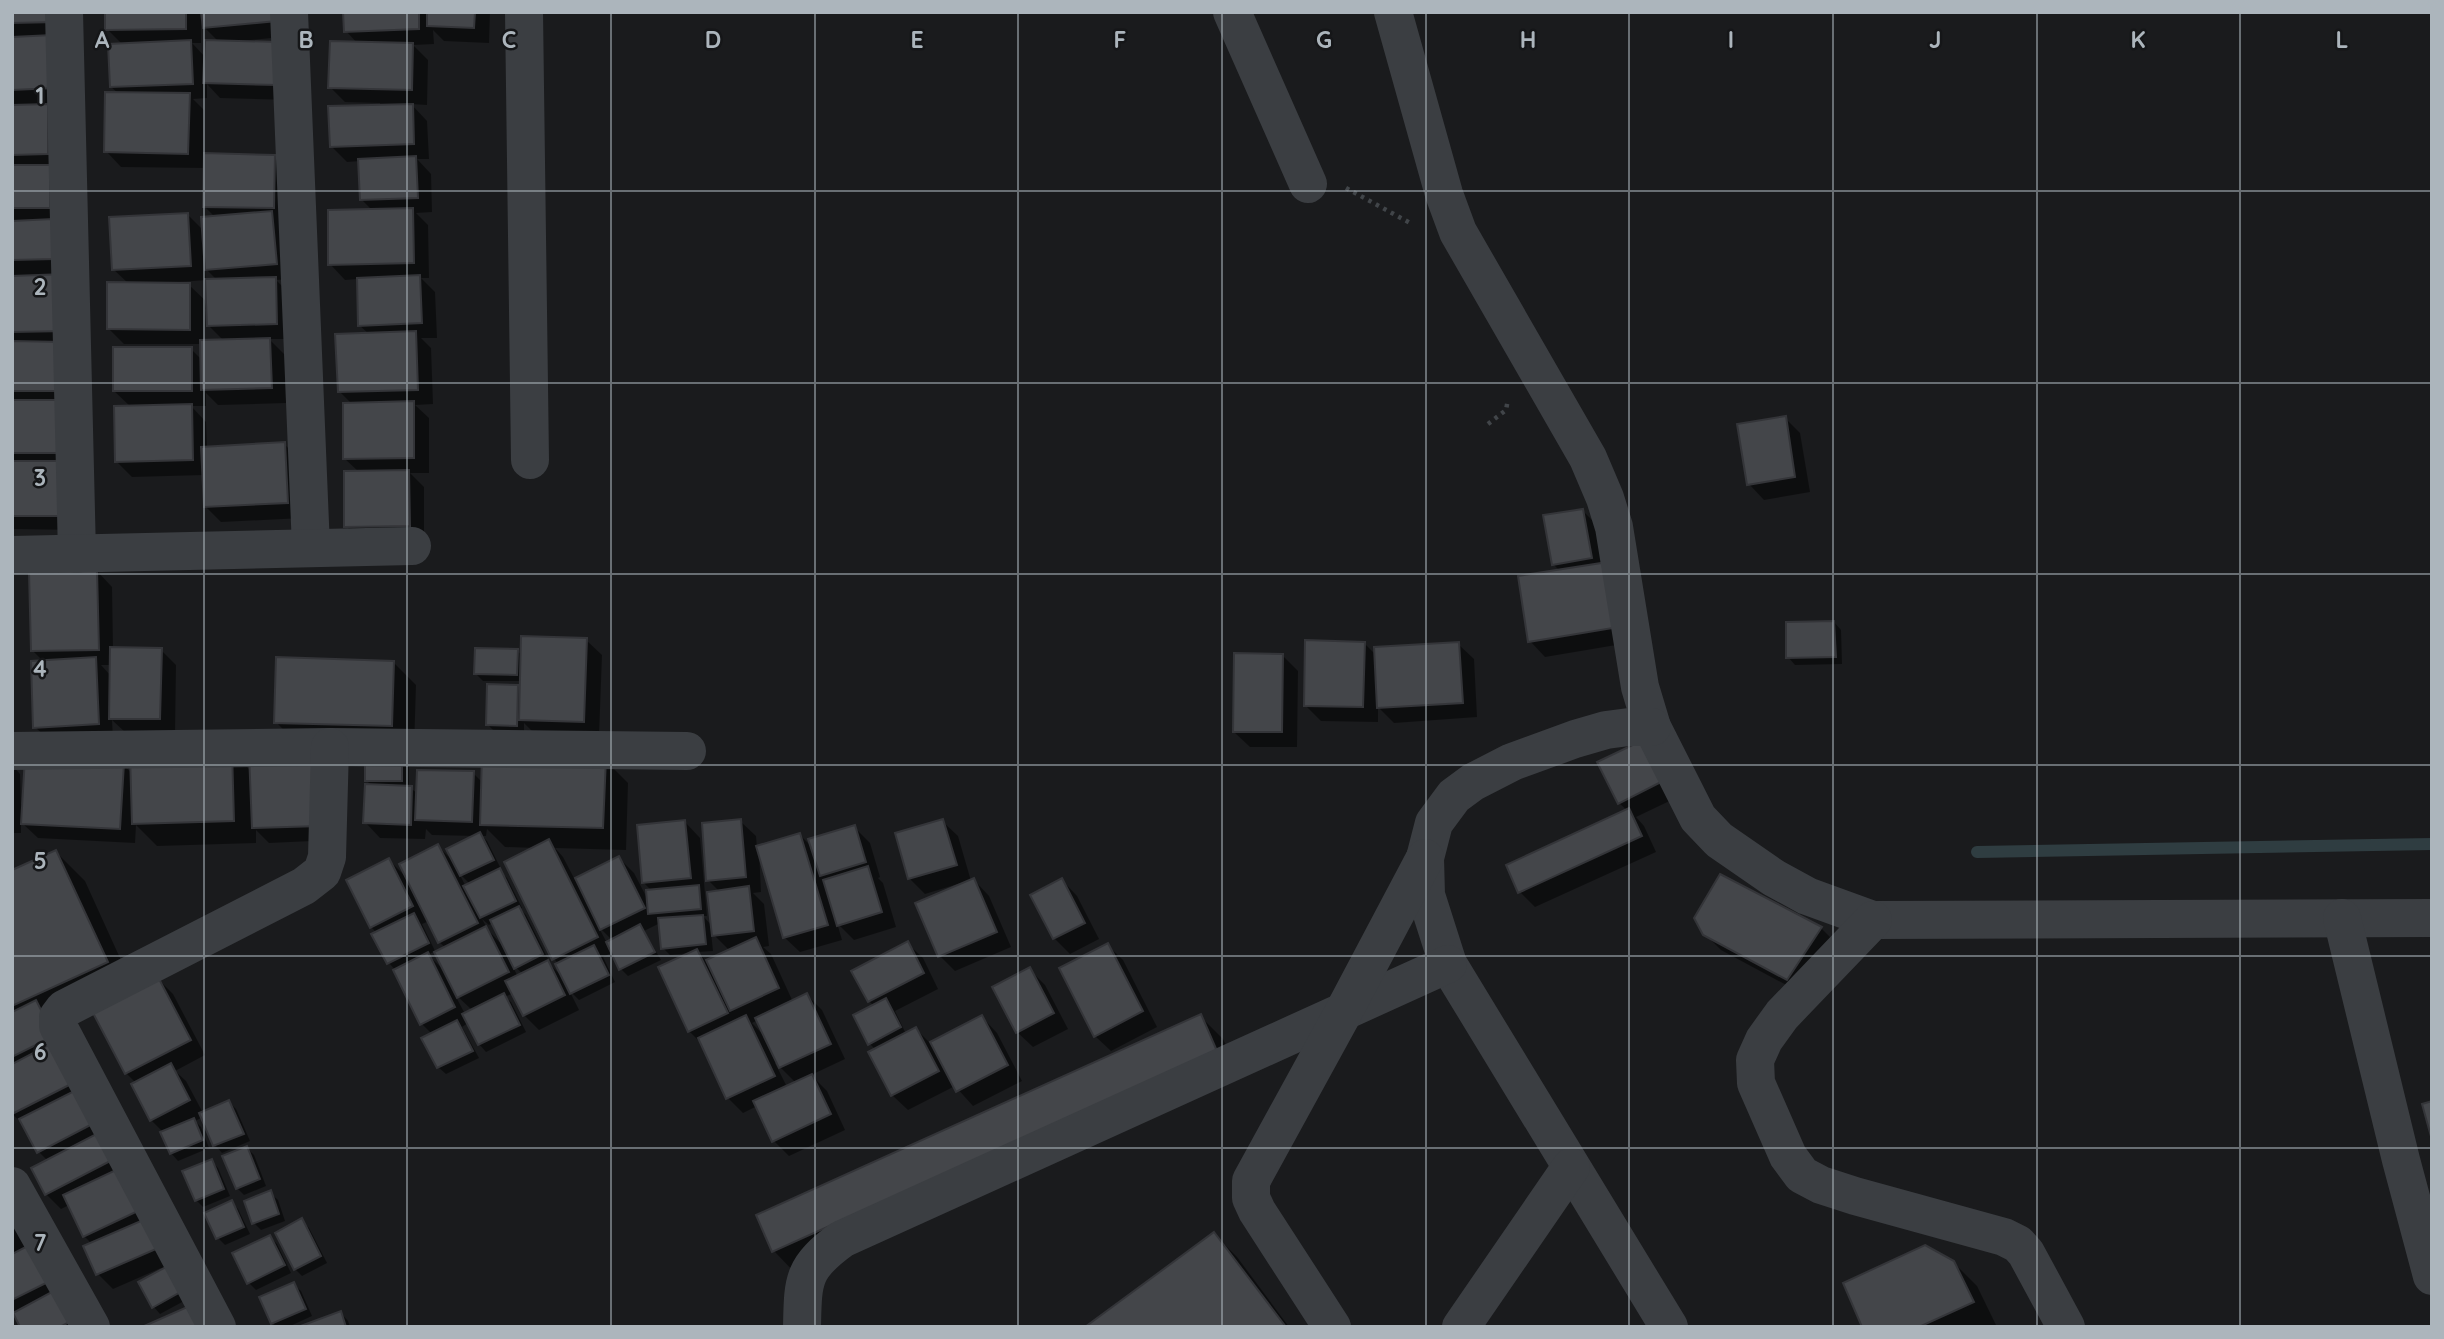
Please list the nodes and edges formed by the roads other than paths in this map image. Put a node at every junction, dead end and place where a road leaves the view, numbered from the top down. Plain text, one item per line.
1 (64, 12) edge
2 (289, 12) edge
3 (524, 12) edge
4 (1232, 12) edge
5 (1393, 12) edge
6 (1308, 184) road end
7 (530, 460) dead end
8 (412, 546) dead end
9 (311, 548) junction
10 (78, 554) junction
11 (12, 555) edge
12 (1652, 727) junction
13 (330, 747) junction
14 (12, 751) edge
15 (687, 751) dead end
16 (1425, 858) junction
17 (2342, 918) junction
18 (2432, 918) edge
19 (1873, 920) junction
20 (1448, 964) junction
21 (1343, 1013) junction
22 (1571, 1167) junction
23 (12, 1186) edge
24 (2432, 1276) edge
25 (91, 1327) edge
26 (217, 1327) edge
27 (802, 1327) edge
28 (1332, 1327) edge
29 (1461, 1327) edge
30 (1669, 1327) edge
31 (2066, 1327) edge

1 - 10 street
2 - 9 street
3 - 7 street
4 - 6 street
5 - 12 street
8 - 9 street
9 - 10 street
10 - 11 street
12 - 16 street
12 - 19 street
13 - 14 street
13 - 15 street
13 - 26 street
16 - 20 street
16 - 21 street
17 - 18 street
17 - 19 street
17 - 24 street
19 - 31 street
20 - 21 street
20 - 22 street
21 - 27 street
21 - 28 street
22 - 29 street
22 - 30 street
23 - 25 street

